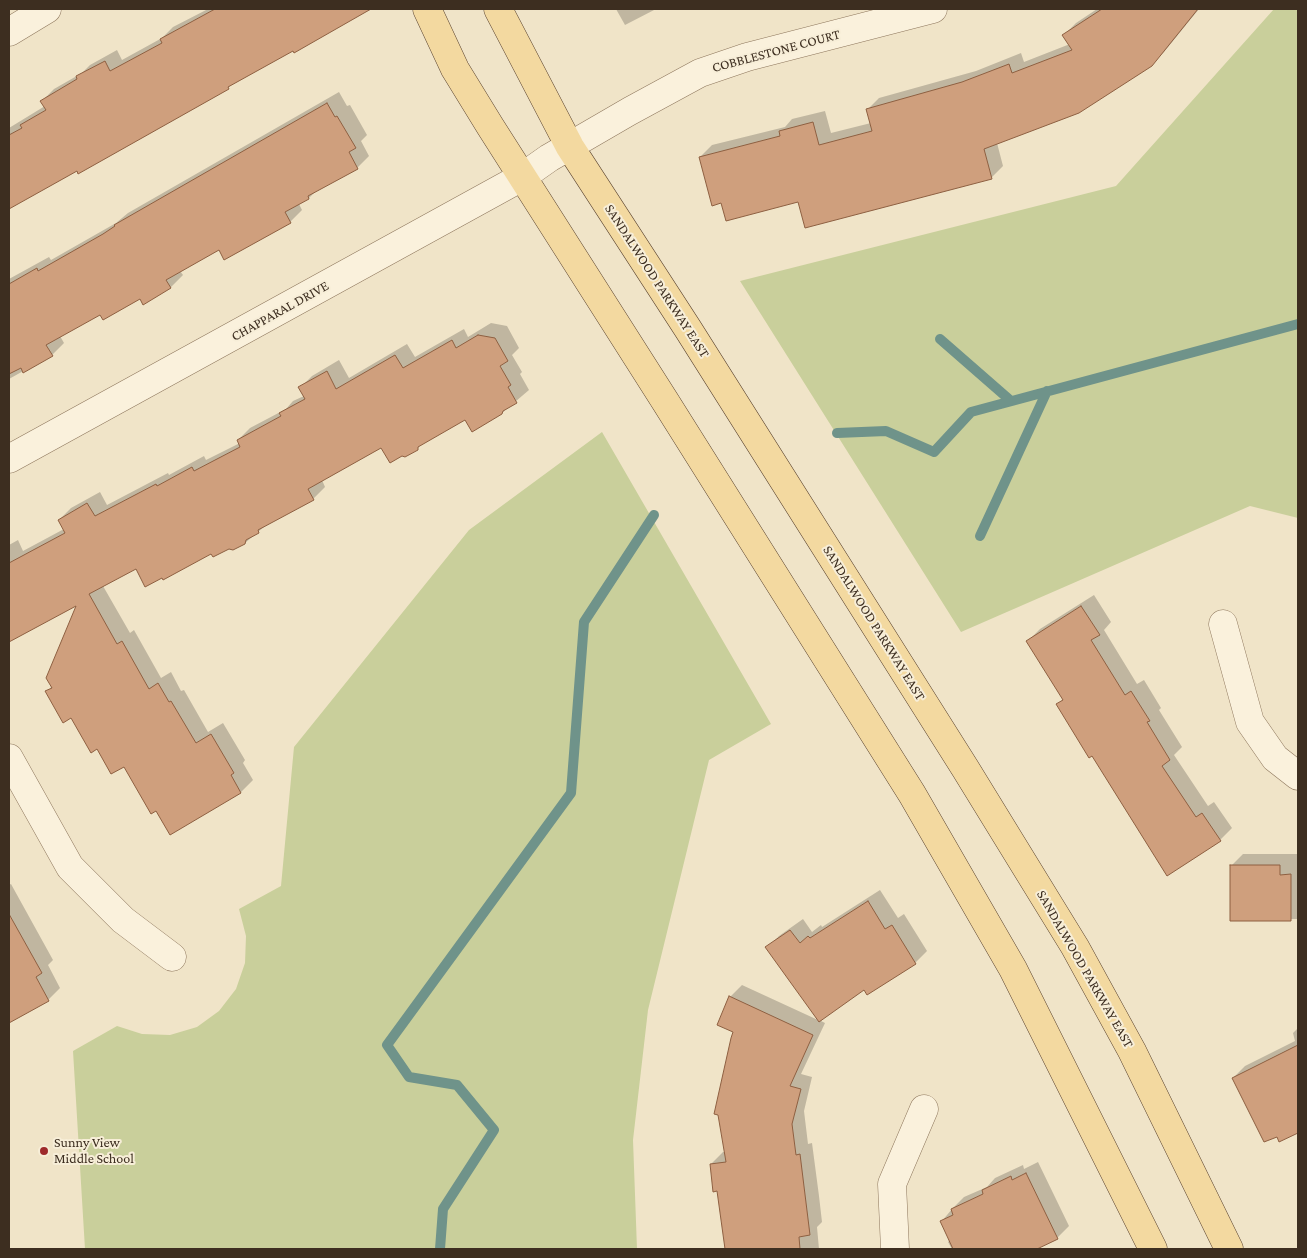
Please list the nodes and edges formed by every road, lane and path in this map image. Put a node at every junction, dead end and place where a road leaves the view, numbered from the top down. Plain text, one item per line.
1 (47, 9) edge
2 (427, 9) edge
3 (498, 9) edge
4 (933, 9) edge
5 (9, 32) edge
6 (559, 153) junction
7 (522, 177) junction
8 (9, 460) edge
9 (1223, 624) dead end
10 (9, 758) edge
11 (1298, 776) edge
12 (172, 957) dead end
13 (924, 1109) dead end
14 (895, 1249) edge
15 (1153, 1249) edge
16 (1228, 1249) edge

1 - 5 street
2 - 7 main road
3 - 6 main road, SANDALWOOD PARKWAY EAST
4 - 6 street, COBBLESTONE COURT
6 - 7 street, CHAPPARAL DRIVE
6 - 16 main road, SANDALWOOD PARKWAY EAST
7 - 8 street, CHAPPARAL DRIVE
7 - 15 main road
9 - 11 street
10 - 12 street
13 - 14 street

